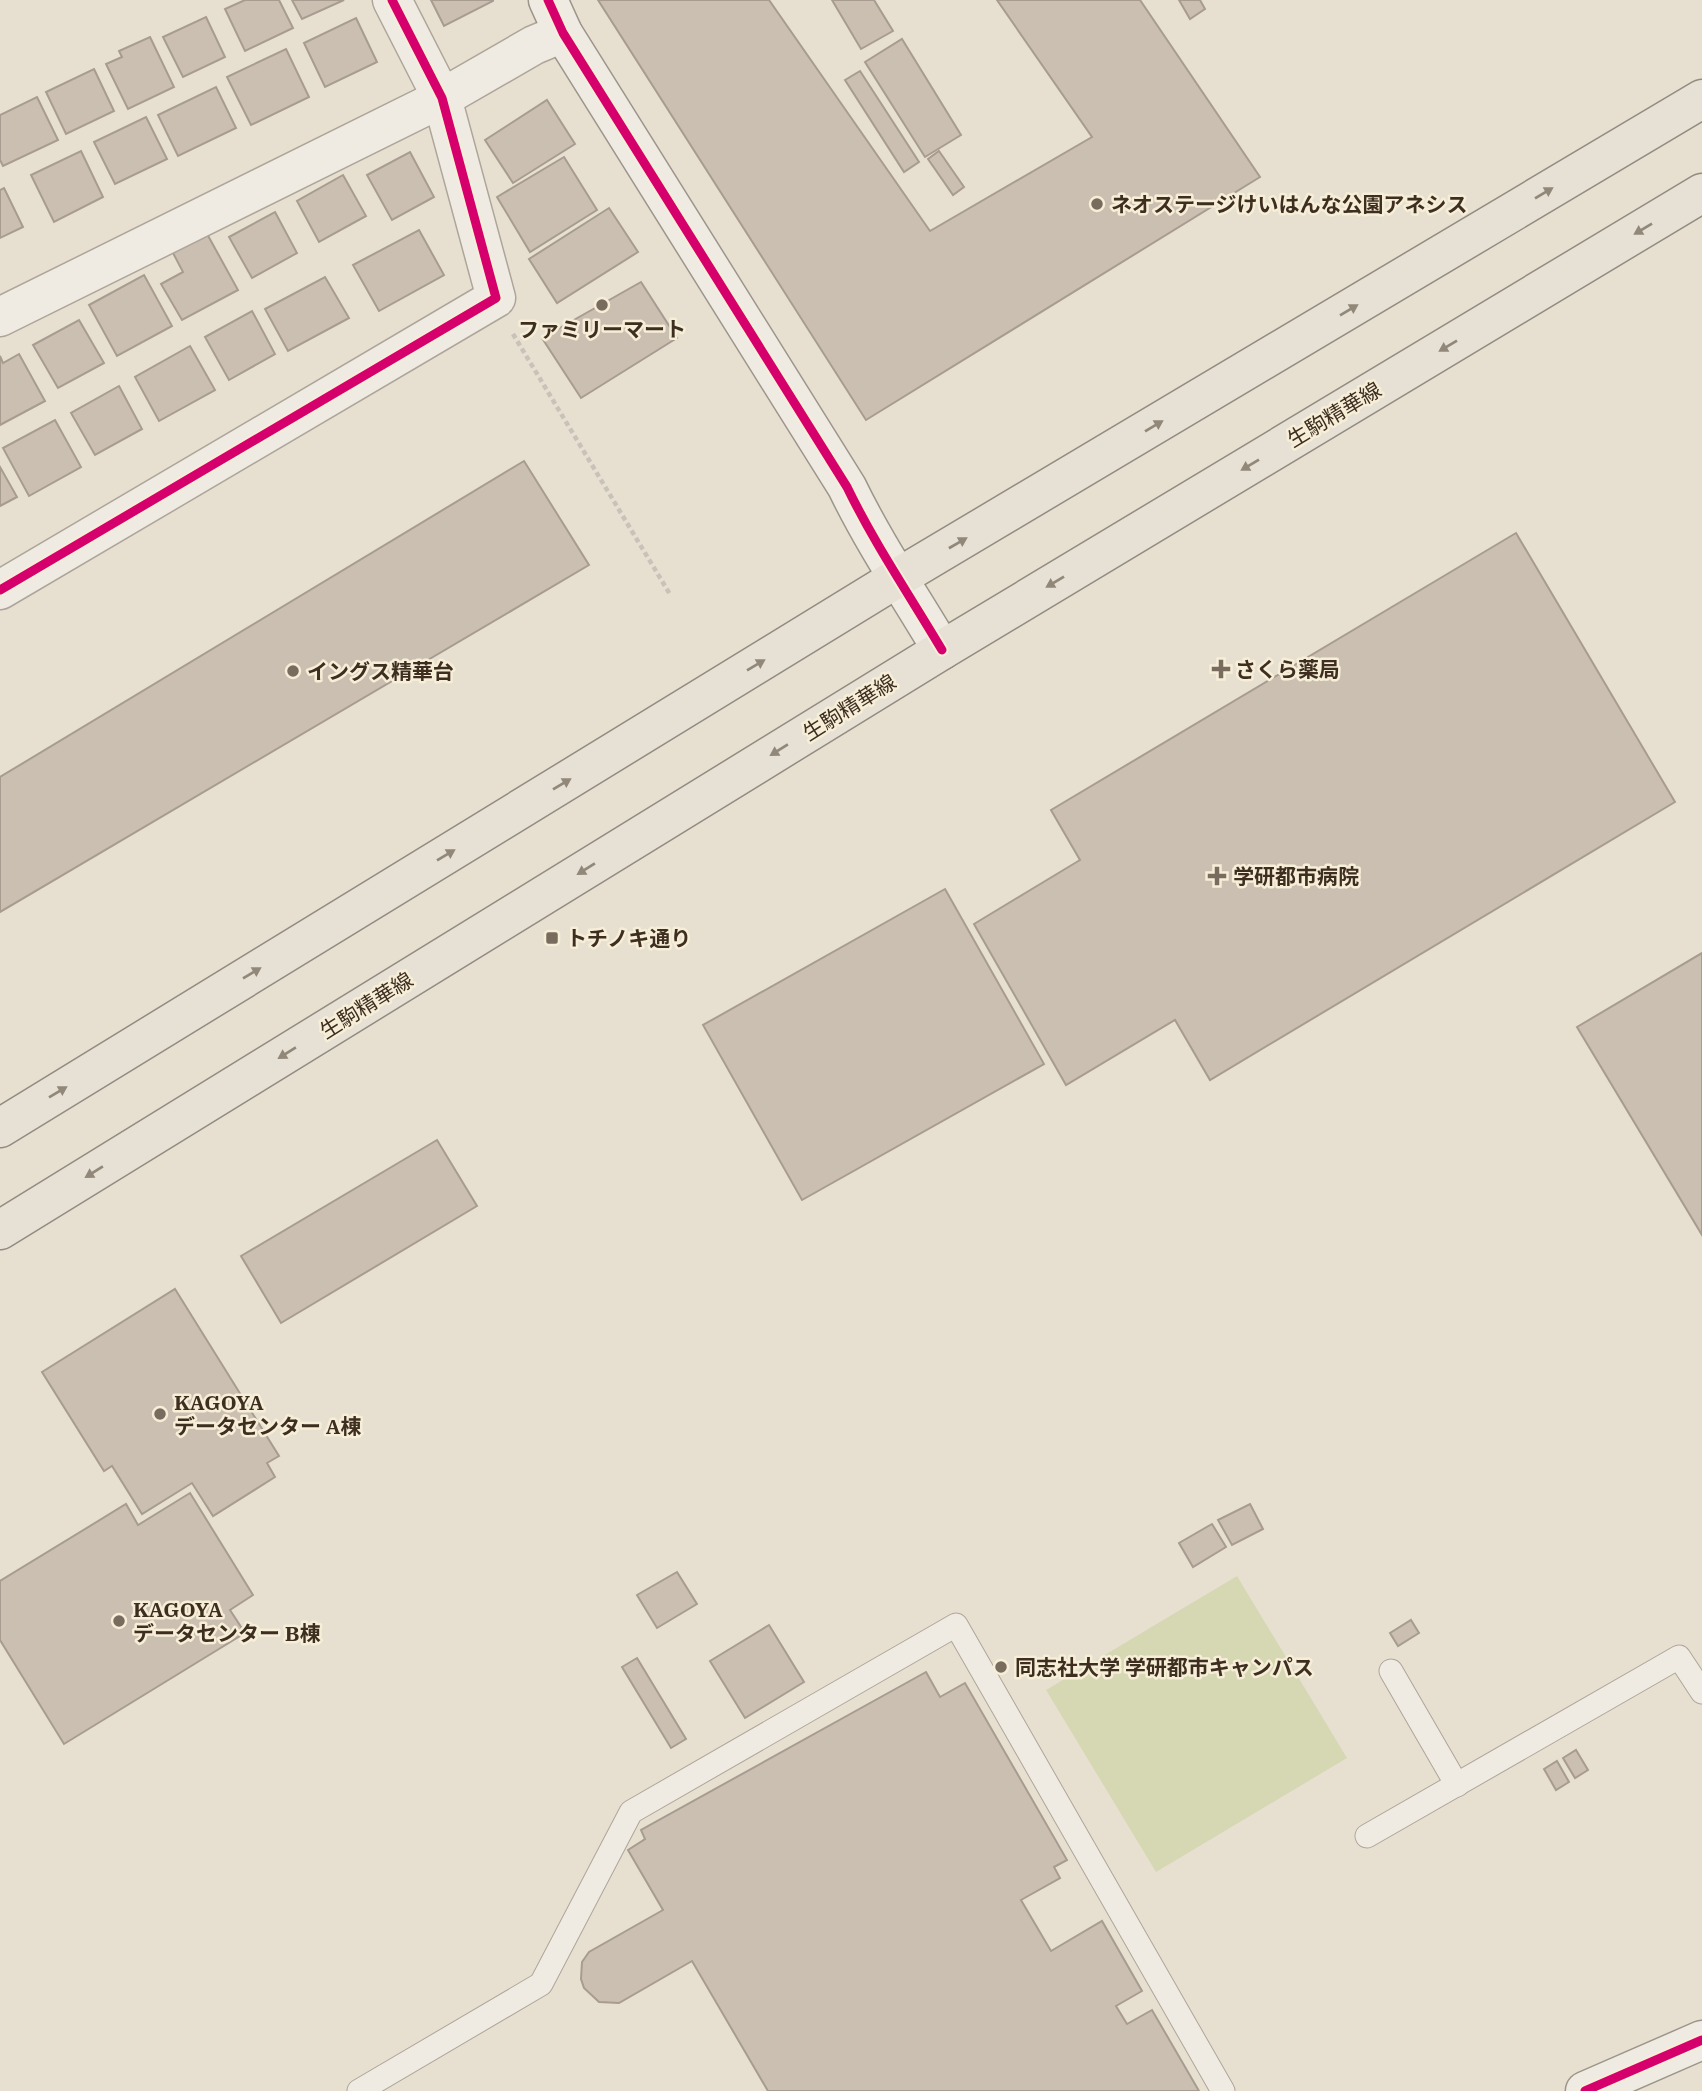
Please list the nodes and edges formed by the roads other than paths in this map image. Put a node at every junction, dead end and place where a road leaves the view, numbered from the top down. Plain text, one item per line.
1 (392, 0) edge
2 (555, 17) edge
3 (442, 98) junction
4 (1702, 99) edge
5 (1702, 193) edge
6 (0, 317) edge
7 (899, 577) junction
8 (0, 590) edge
9 (942, 650) junction
10 (0, 1128) edge
11 (0, 1230) edge
12 (1391, 1671) dead end
13 (1702, 1692) edge
14 (1457, 1785) junction
15 (1367, 1836) dead end
16 (1702, 2040) edge
17 (359, 2091) edge
18 (1223, 2091) edge
19 (1585, 2091) edge

1 - 3 street
2 - 3 street
2 - 7 street
3 - 6 street
3 - 8 street
7 -> 4 main road
5 -> 9 main road, 生駒精華線
7 - 9 street
10 -> 7 main road
9 -> 11 main road, 生駒精華線
12 - 14 lane
13 - 14 lane
14 - 15 lane
16 - 19 street
17 - 18 lane

